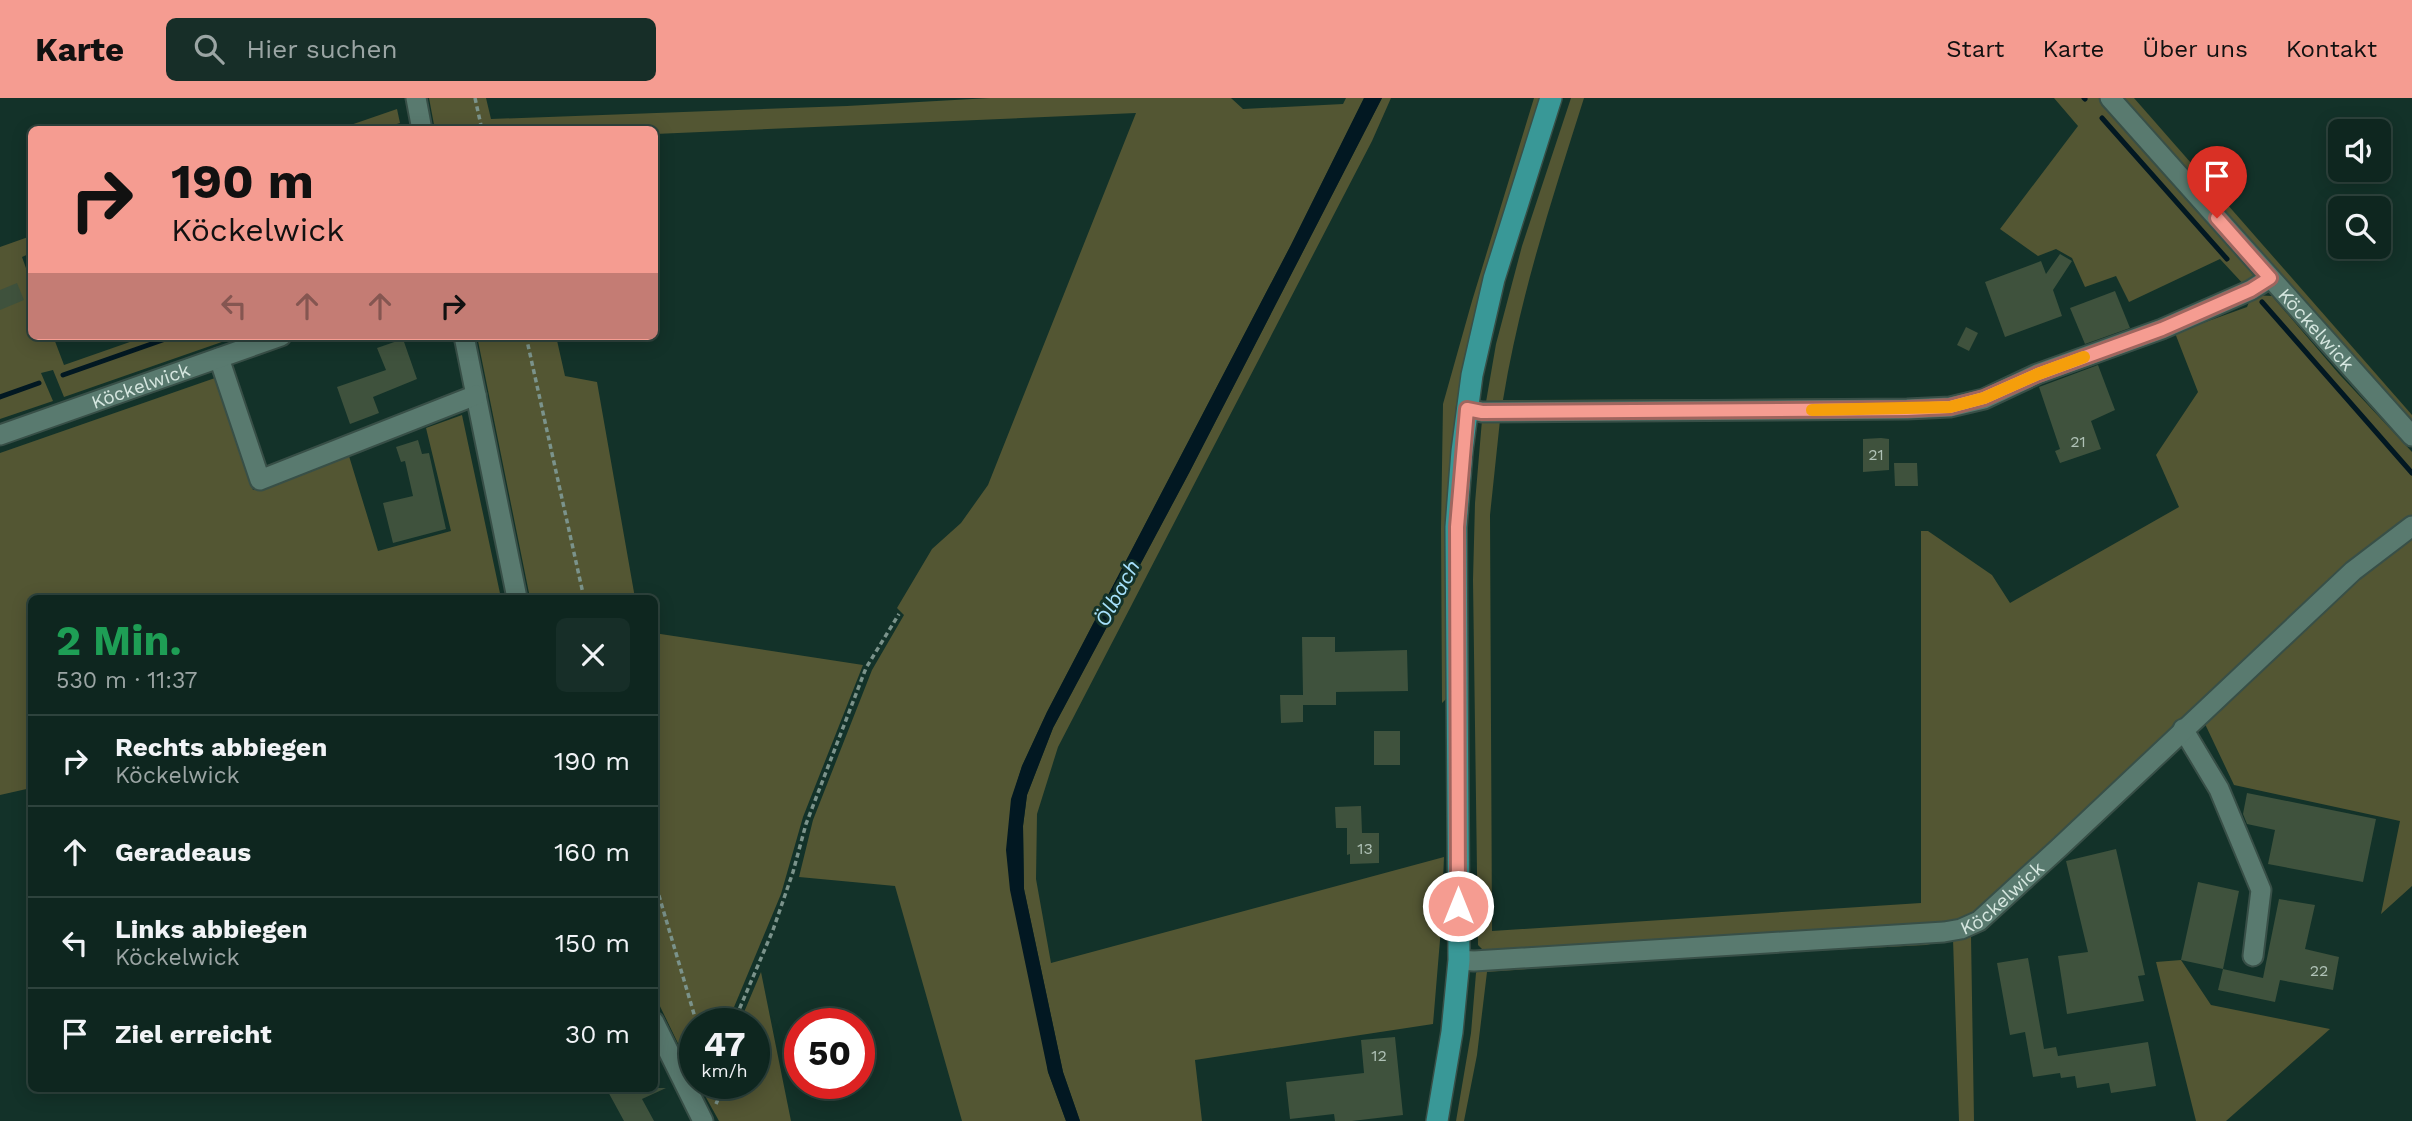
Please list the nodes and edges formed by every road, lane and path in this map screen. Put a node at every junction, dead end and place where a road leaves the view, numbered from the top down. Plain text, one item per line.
1 (416, 98) edge
2 (475, 98) edge
3 (1551, 98) edge
4 (2110, 98) edge
5 (421, 126) edge
6 (481, 126) edge
7 (2270, 278) junction
8 (270, 340) edge
9 (465, 340) edge
10 (527, 340) edge
11 (219, 358) junction
12 (476, 395) junction
13 (1467, 409) junction
14 (0, 435) edge
15 (2412, 436) edge
16 (2412, 526) edge
17 (516, 595) edge
18 (583, 595) edge
19 (899, 614) dead end
20 (2183, 729) junction
21 (658, 892) edge
22 (2253, 956) dead end
23 (1459, 960) junction
24 (692, 1008) edge
25 (740, 1008) edge
26 (658, 1030) edge
27 (703, 1121) edge
28 (1437, 1121) edge

1 - 5 street
2 - 6 path
3 - 13 main road
4 - 7 street, Köckelwick
7 - 13 street
7 - 15 street, Köckelwick
8 - 11 street, Köckelwick
9 - 12 street
10 - 18 path
11 - 12 street
11 - 14 street, Köckelwick
12 - 17 street
13 - 23 main road
16 - 20 street, Köckelwick
19 - 25 path
20 - 22 street
20 - 23 street, Köckelwick
21 - 24 path
23 - 28 main road
26 - 27 street

